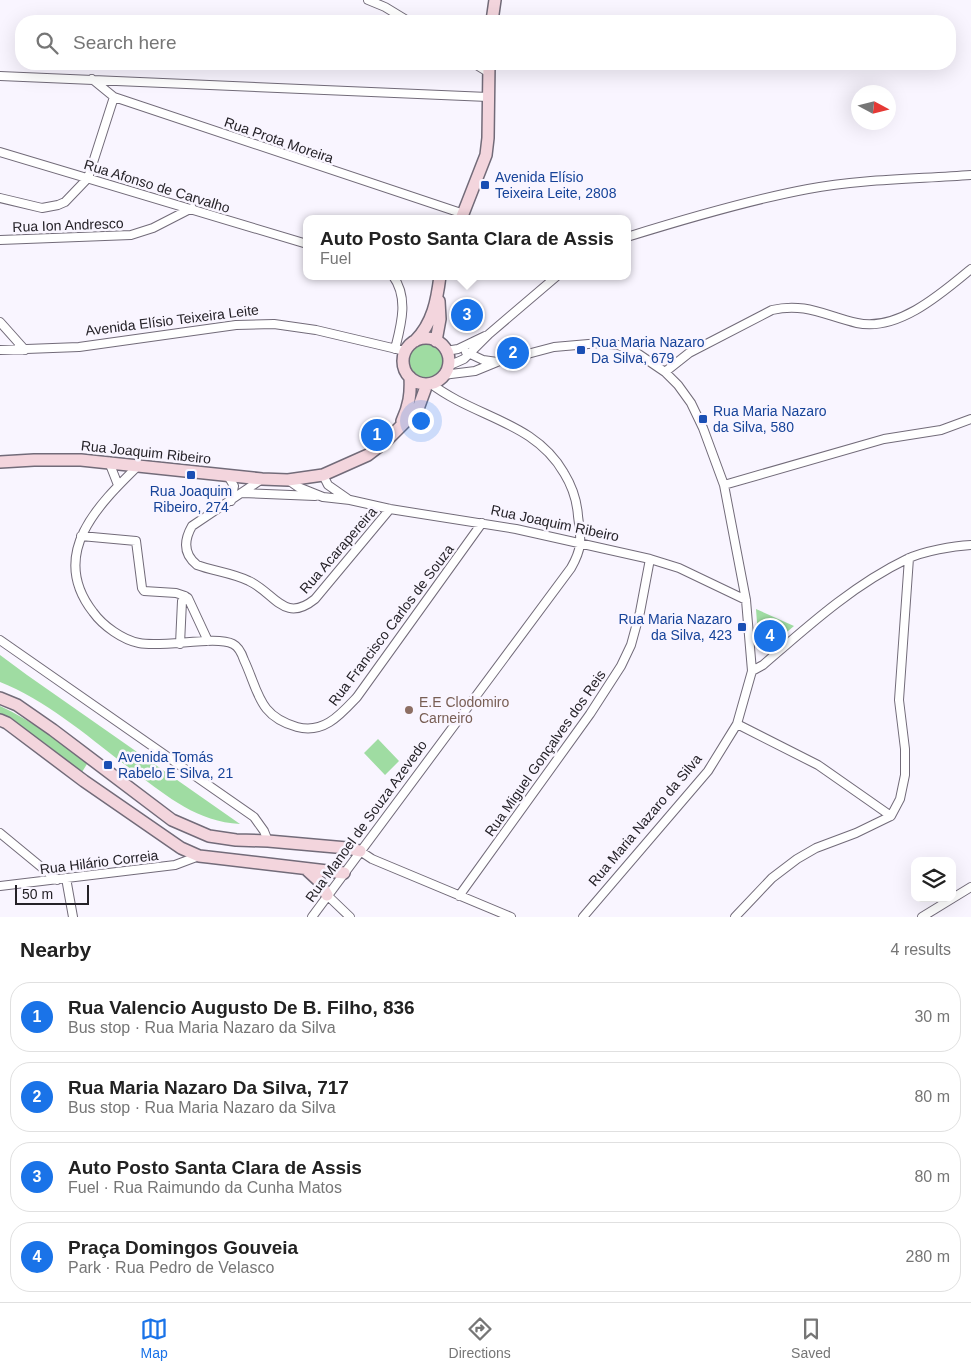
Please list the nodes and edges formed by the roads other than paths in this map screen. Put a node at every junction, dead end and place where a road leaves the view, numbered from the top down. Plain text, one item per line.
1 (368, 0) edge
2 (495, 0) edge
3 (398, 15) edge
4 (493, 15) edge
5 (488, 70) edge
6 (0, 76) edge
7 (92, 79) junction
8 (114, 97) junction
9 (488, 97) junction
10 (0, 152) edge
11 (971, 175) edge
12 (88, 178) junction
13 (0, 198) edge
14 (192, 208) junction
15 (460, 215) edge
16 (463, 215) edge
17 (631, 236) edge
18 (0, 240) edge
19 (303, 243) edge
20 (971, 269) edge
21 (396, 280) edge
22 (439, 280) edge
23 (553, 280) edge
24 (438, 291) junction
25 (0, 322) edge
26 (489, 334) junction
27 (436, 341) junction
28 (414, 342) junction
29 (0, 350) edge
30 (25, 350) junction
31 (400, 350) junction
32 (458, 350) junction
33 (446, 351) junction
34 (470, 354) junction
35 (497, 362) junction
36 (446, 371) junction
37 (665, 372) junction
38 (410, 377) junction
39 (428, 384) junction
40 (971, 419) edge
41 (401, 425) junction
42 (0, 462) edge
43 (109, 462) junction
44 (139, 465) junction
45 (323, 475) junction
46 (228, 476) junction
47 (262, 479) junction
48 (288, 480) junction
49 (118, 485) junction
50 (724, 485) junction
51 (242, 493) junction
52 (323, 496) junction
53 (350, 500) junction
54 (231, 501) junction
55 (390, 509) junction
56 (482, 523) junction
57 (80, 536) junction
58 (581, 543) junction
59 (971, 545) edge
60 (909, 558) junction
61 (650, 559) junction
62 (185, 596) junction
63 (746, 600) junction
64 (0, 640) edge
65 (208, 641) junction
66 (180, 644) junction
67 (752, 671) junction
68 (0, 698) edge
69 (0, 720) edge
70 (737, 724) junction
71 (98, 764) junction
72 (84, 782) junction
73 (891, 816) junction
74 (0, 833) edge
75 (268, 841) junction
76 (360, 851) junction
77 (199, 856) junction
78 (306, 869) junction
79 (344, 873) junction
80 (62, 879) junction
81 (0, 886) edge
82 (971, 888) edge
83 (327, 895) junction
84 (459, 896) junction
85 (73, 917) edge
86 (312, 917) edge
87 (350, 917) edge
88 (511, 917) edge
89 (583, 917) edge
90 (735, 917) edge
91 (922, 917) edge

1 - 3 street
2 - 4 main road
5 - 9 main road
6 - 7 street
7 - 8 street, Rua Prota Moreira
7 - 9 street
8 - 12 street
8 - 15 street, Rua Prota Moreira
9 - 16 main road
10 - 12 street, Rua Afonso de Carvalho
11 - 17 street
12 - 13 street
12 - 14 street, Rua Afonso de Carvalho
14 - 18 street, Rua Ion Andresco
14 - 19 street, Rua Afonso de Carvalho
20 - 37 street
21 - 31 street
22 - 24 main road
23 - 26 street
24 - 27 main road
24 - 28 main road
25 - 30 street
26 - 32 street
26 - 34 street
27 - 28 main road
27 - 33 main road
28 - 31 main road
29 - 30 street, Avenida Elísio Teixeira Leite
30 - 31 street, Avenida Elísio Teixeira Leite
31 - 38 main road
32 - 33 street
32 - 34 street
33 - 36 main road
34 - 35 street
34 - 36 street
35 - 36 street, Rua Maria Nazaro da Silva
35 - 37 street, Rua Maria Nazaro da Silva
36 - 39 main road
37 - 50 street, Rua Maria Nazaro da Silva
38 - 39 main road
38 - 41 main road
39 - 41 main road
39 - 58 street, Rua Manoel de Souza Azevedo
40 - 50 street
41 - 45 main road
42 - 43 main road, Rua Joaquim Ribeiro
43 - 44 main road, Rua Joaquim Ribeiro
43 - 49 street
44 - 46 main road, Rua Joaquim Ribeiro
44 - 49 street, Rua Francisco Carlos de Souza
45 - 48 main road, Rua Joaquim Ribeiro
45 - 53 street, Rua Joaquim Ribeiro
46 - 47 main road, Rua Joaquim Ribeiro
46 - 54 street
47 - 48 main road, Rua Joaquim Ribeiro
47 - 51 street, Rua Acarapereira
48 - 52 street, Rua Joaquim Ribeiro
49 - 57 street, Rua Francisco Carlos de Souza
50 - 63 street, Rua Maria Nazaro da Silva
51 - 52 street
51 - 54 street, Rua Acarapereira
52 - 53 street, Rua Joaquim Ribeiro
53 - 55 street, Rua Joaquim Ribeiro
54 - 55 street, Rua Acarapereira
55 - 56 street, Rua Joaquim Ribeiro
56 - 58 street, Rua Joaquim Ribeiro
56 - 65 street, Rua Francisco Carlos de Souza
57 - 62 street
57 - 66 street, Rua Francisco Carlos de Souza
58 - 61 street, Rua Joaquim Ribeiro
58 - 76 street, Rua Manoel de Souza Azevedo
59 - 60 street
60 - 67 street
60 - 73 street
61 - 63 street, Rua Joaquim Ribeiro
61 - 84 street, Rua Miguel Gonçalves dos Reis
62 - 65 street
62 - 66 street
63 - 67 street, Rua Maria Nazaro da Silva
64 - 75 street
65 - 66 street, Rua Francisco Carlos de Souza
67 - 70 street, Rua Maria Nazaro da Silva
68 - 71 main road
69 - 72 main road
70 - 73 street
70 - 89 street, Rua Maria Nazaro da Silva
71 - 72 main road
71 - 75 main road
72 - 77 main road
73 - 90 street
74 - 80 street
75 - 76 main road
76 - 79 street, Rua Manoel de Souza Azevedo
76 - 84 street
77 - 78 main road
77 - 80 street, Rua Hilário Correia
78 - 79 main road
78 - 83 main road
79 - 83 street, Rua Manoel de Souza Azevedo
80 - 81 street, Rua Hilário Correia
80 - 85 street
82 - 91 street
83 - 86 street, Rua Manoel de Souza Azevedo
83 - 87 street
84 - 88 street

